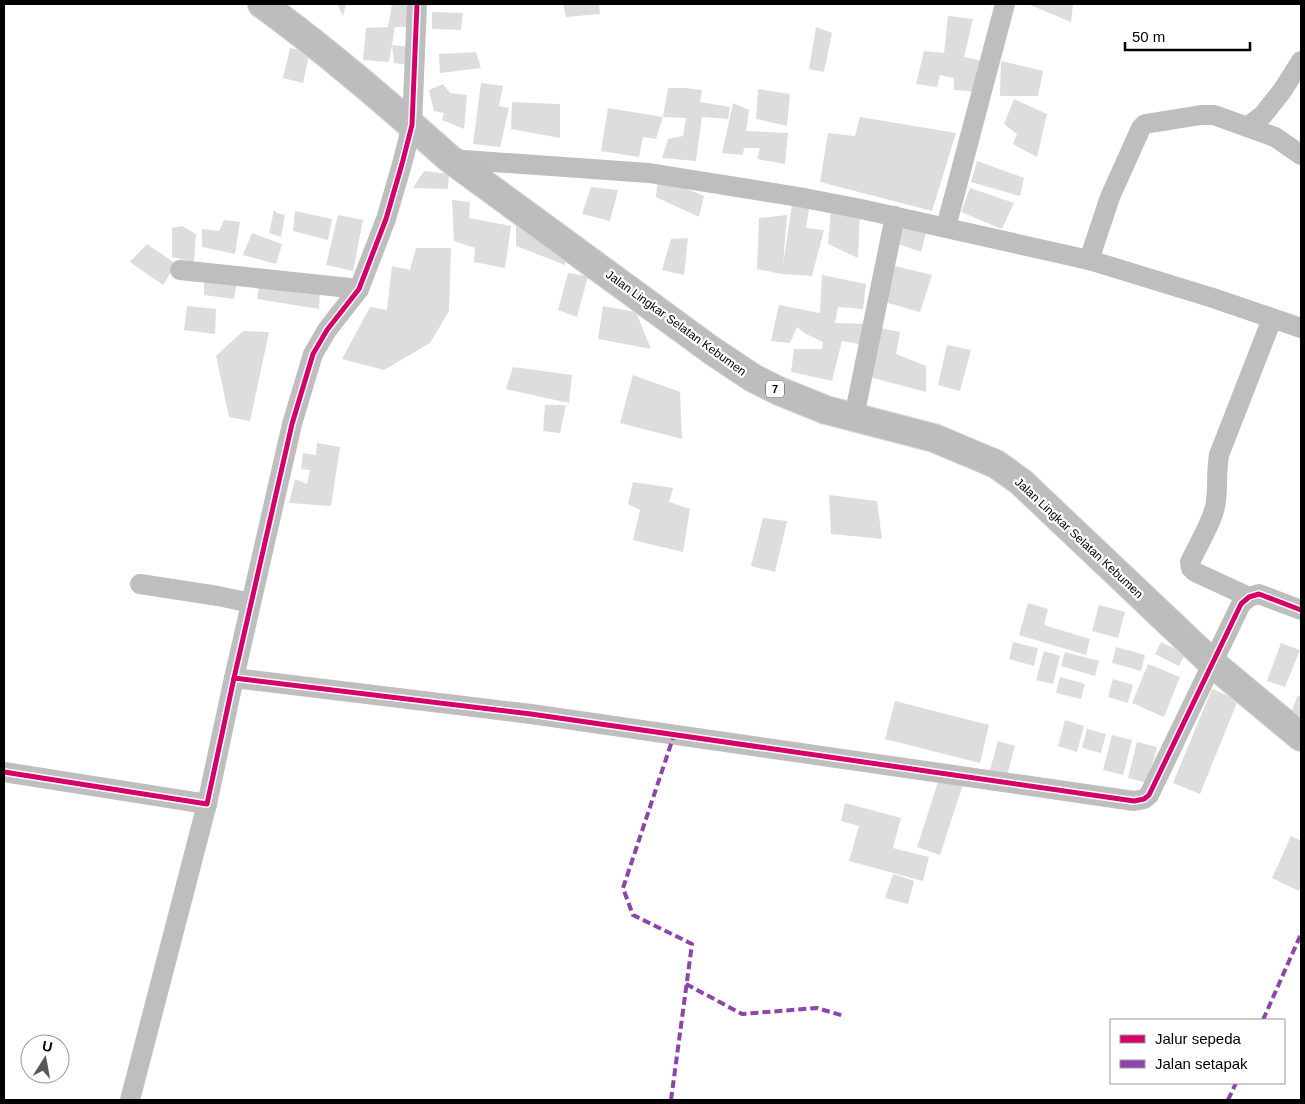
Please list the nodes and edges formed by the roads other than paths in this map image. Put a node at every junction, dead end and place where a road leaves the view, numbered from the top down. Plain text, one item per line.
1 (262, 4) edge
2 (417, 4) edge
3 (1005, 4) edge
4 (1301, 61) edge
5 (412, 125) junction
6 (1248, 127) junction
7 (1301, 155) edge
8 (450, 158) junction
9 (895, 216) junction
10 (946, 227) junction
11 (1089, 260) junction
12 (180, 270) dead end
13 (359, 289) junction
14 (1272, 319) junction
15 (1301, 328) edge
16 (854, 417) junction
17 (140, 584) dead end
18 (1249, 597) junction
19 (251, 603) junction
20 (1301, 610) edge
21 (1212, 664) junction
22 (234, 678) junction
23 (1301, 737) edge
24 (4, 772) edge
25 (207, 804) junction
26 (130, 1100) edge

1 - 5 highway, Jalan Lingkar Selatan Kebumen / 7
2 - 5 street
3 - 10 street
4 - 6 street
5 - 8 highway, Jalan Lingkar Selatan Kebumen / 7
5 - 13 street
6 - 7 street
6 - 11 street
8 - 9 street
8 - 16 highway, Jalan Lingkar Selatan Kebumen / 7
9 - 10 street
9 - 16 street
10 - 11 street
11 - 14 street
12 - 13 street
13 - 19 street
14 - 15 street
14 - 18 street
16 - 21 highway, Jalan Lingkar Selatan Kebumen / 7
17 - 19 street
18 - 20 street
18 - 21 street
19 - 22 street
21 - 22 street
21 - 23 highway, Jalan Lingkar Selatan Kebumen / 7
22 - 25 street
24 - 25 street
25 - 26 street

